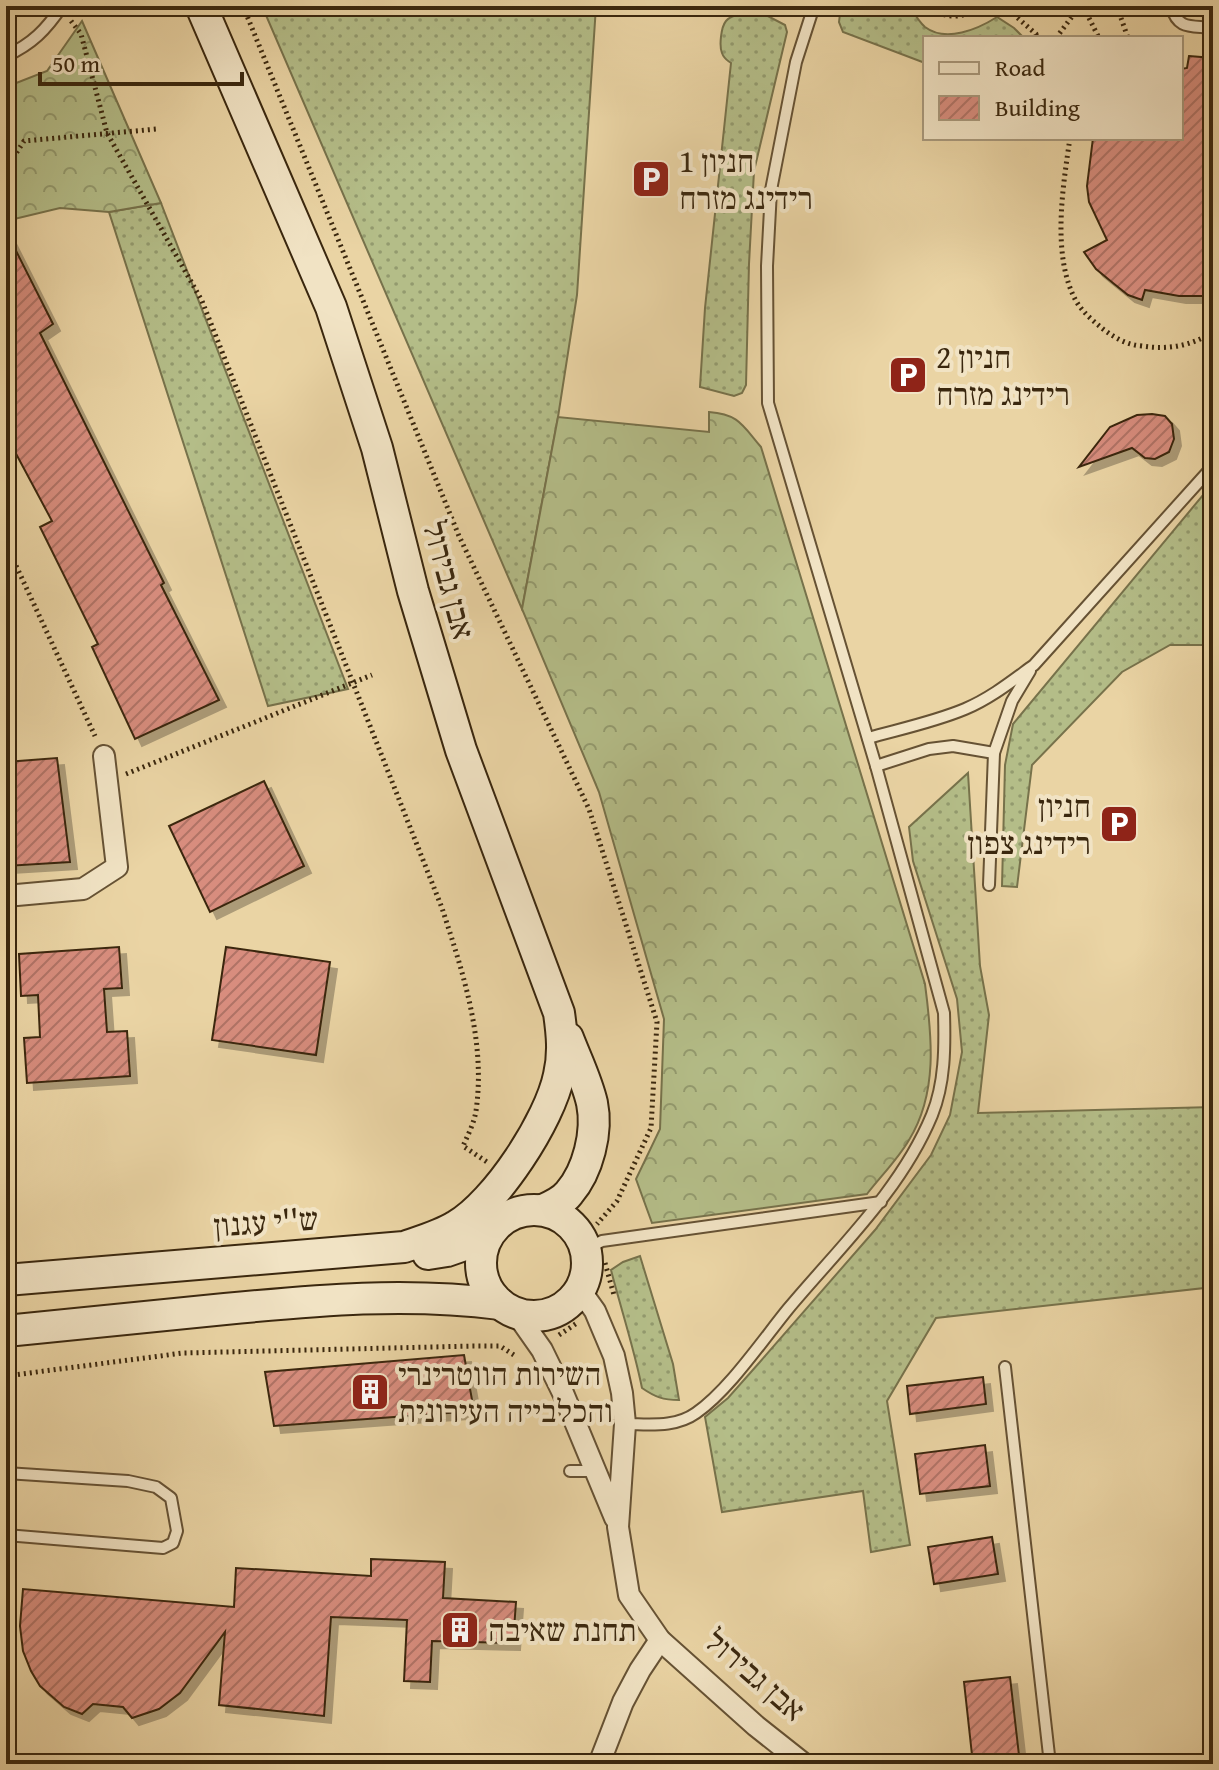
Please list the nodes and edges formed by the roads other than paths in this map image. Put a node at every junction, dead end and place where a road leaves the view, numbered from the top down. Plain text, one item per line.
1 (201, 6) edge
2 (814, 6) edge
3 (1171, 6) edge
4 (62, 7) edge
5 (1213, 28) edge
6 (6, 56) edge
7 (1213, 466) edge
8 (1033, 665) junction
9 (868, 738) junction
10 (994, 753) junction
11 (104, 756) road end
12 (876, 766) junction
13 (989, 885) dead end
14 (6, 896) edge
15 (559, 1013) junction
16 (507, 1175) joint
17 (881, 1202) junction
18 (543, 1210) junction
19 (487, 1237) junction
20 (587, 1259) junction
21 (133, 1268) junction
22 (6, 1280) edge
23 (580, 1290) junction
24 (508, 1309) junction
25 (6, 1331) edge
26 (1005, 1367) dead end
27 (625, 1424) junction
28 (570, 1471) dead end
29 (597, 1471) junction
30 (6, 1473) edge
31 (618, 1527) junction
32 (6, 1535) edge
33 (660, 1640) junction
34 (599, 1764) edge
35 (804, 1764) edge
36 (1050, 1764) edge

1 - 15 main road, אבן גבירול
2 - 9 lane
3 - 5 lane
4 - 6 lane
7 - 8 lane
8 - 9 lane
8 - 10 lane
9 - 12 lane
10 - 12 lane
10 - 13 lane
11 - 14 street
12 - 17 lane
15 - 16 main road, אבן גבירול
15 - 18 main road
16 - 21 main road, ש''י עגנון
17 - 20 lane
17 - 27 lane
18 - 19 main road
18 - 20 main road
19 - 21 main road
19 - 24 main road
20 - 23 main road
21 - 22 main road, ש''י עגנון
23 - 24 main road
23 - 27 street, אבן גבירול
24 - 25 main road
24 - 29 street
26 - 36 lane
27 - 31 street, אבן גבירול
28 - 29 lane
29 - 31 street
30 - 32 lane
31 - 33 street, אבן גבירול
33 - 34 street, אבן גבירול
33 - 35 street, אבן גבירול

